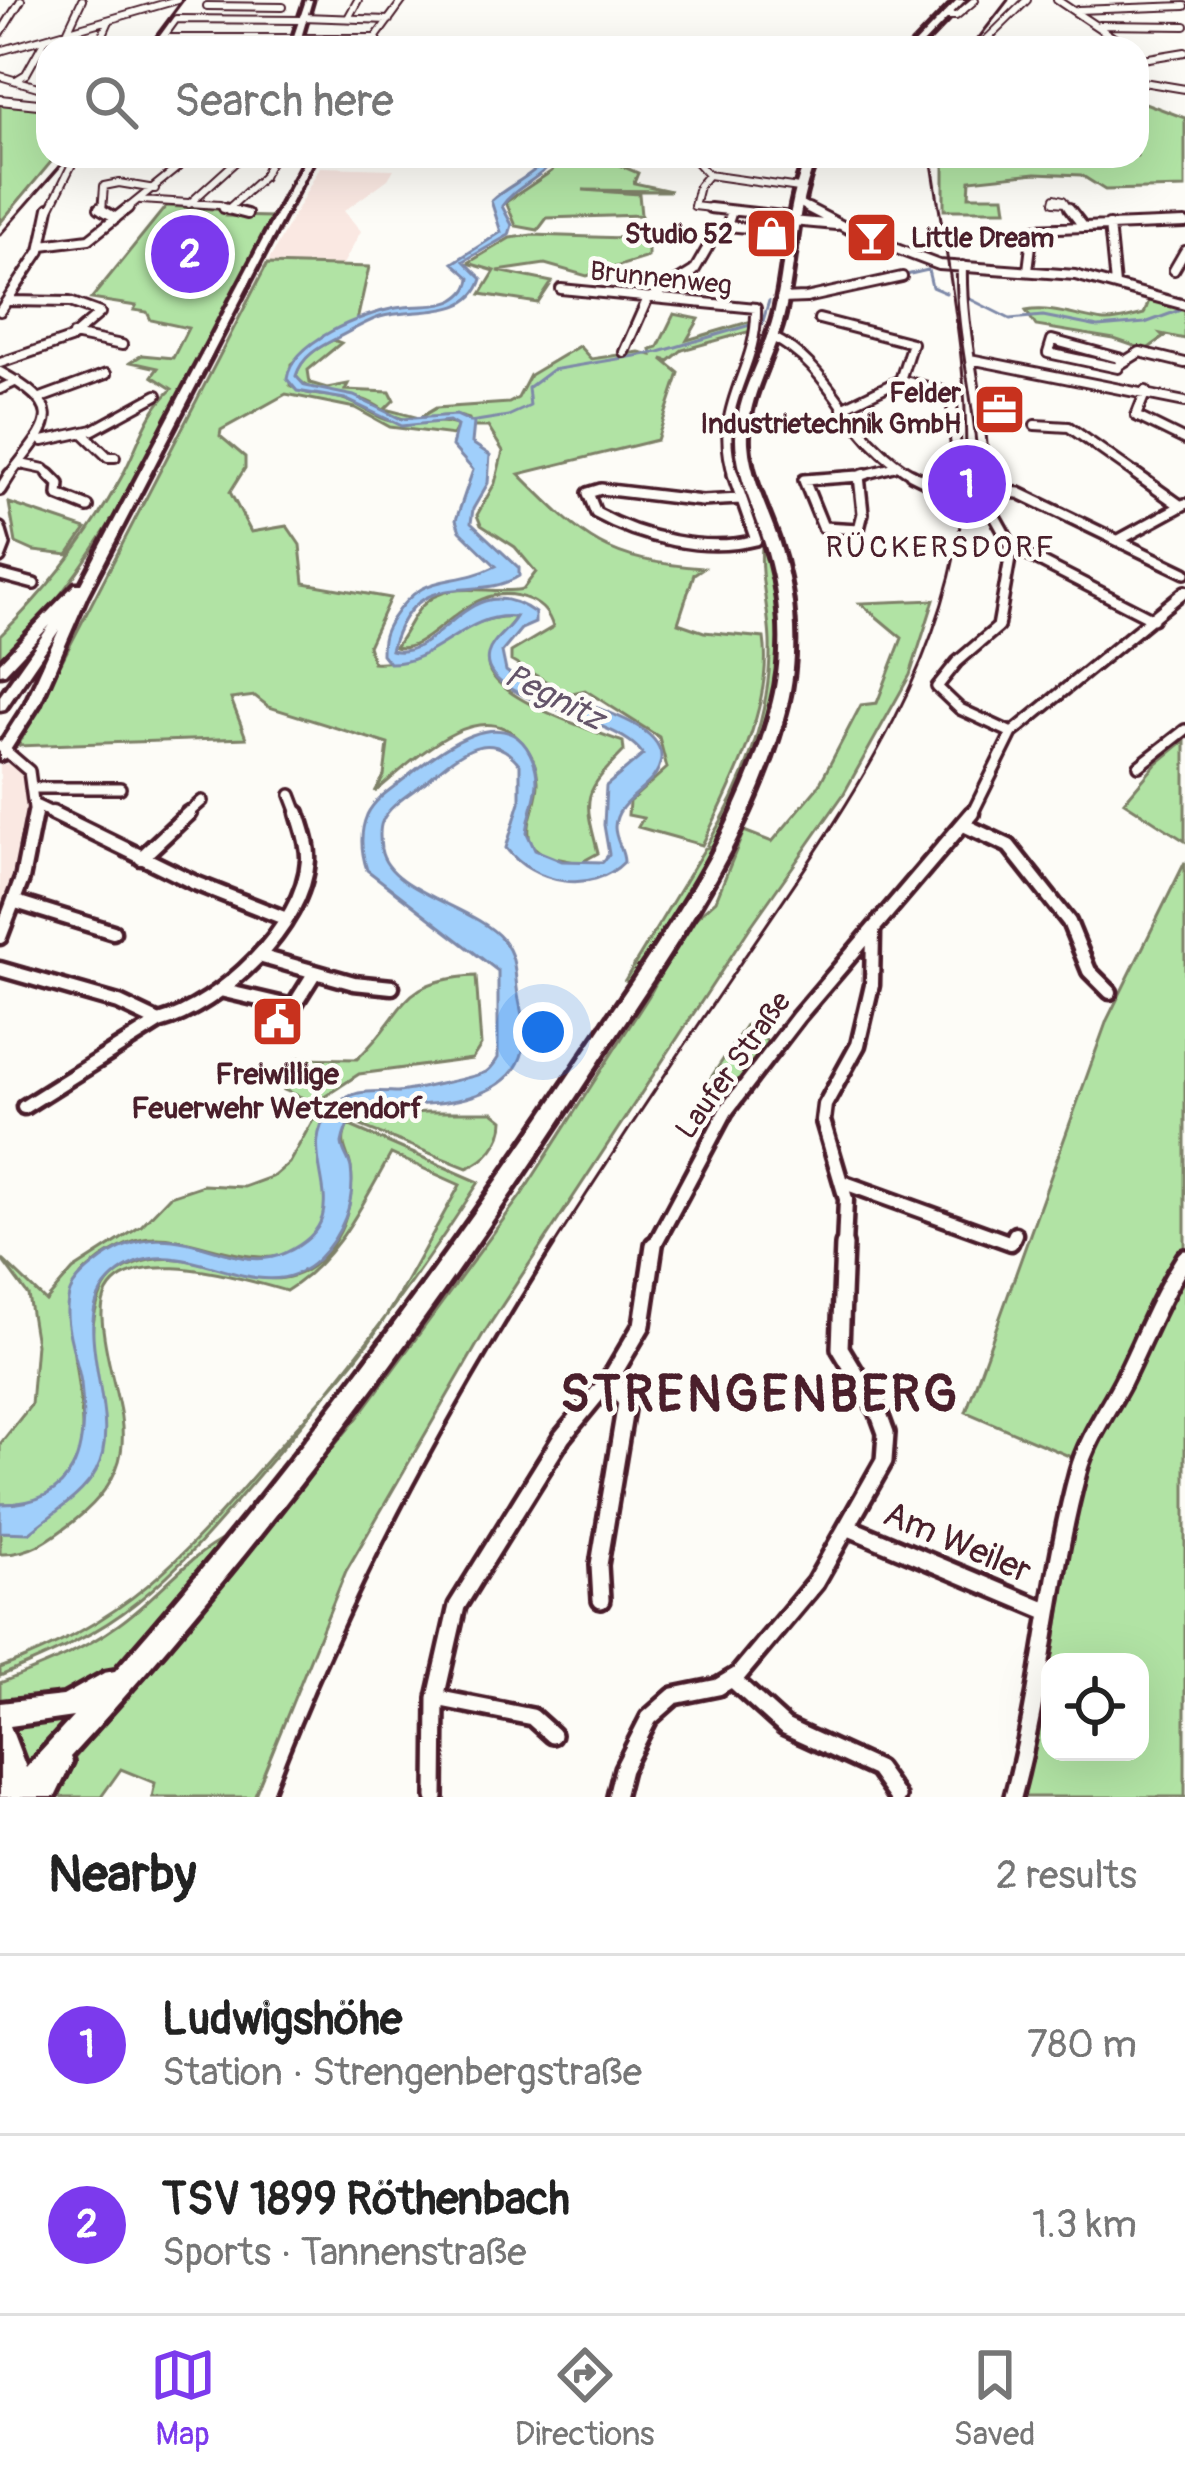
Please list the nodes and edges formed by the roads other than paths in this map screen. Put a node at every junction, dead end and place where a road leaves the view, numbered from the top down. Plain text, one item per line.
1 (21, 0) edge
2 (82, 0) edge
3 (140, 0) edge
4 (177, 0) edge
5 (309, 0) edge
6 (358, 0) edge
7 (404, 0) edge
8 (961, 0) edge
9 (975, 0) edge
10 (1027, 0) edge
11 (1057, 0) edge
12 (240, 3) edge
13 (207, 6) dead end
14 (1185, 6) edge
15 (283, 7) dead end
16 (1078, 10) junction
17 (140, 12) junction
18 (946, 16) junction
19 (303, 18) junction
20 (348, 18) junction
21 (230, 20) junction
22 (389, 20) junction
23 (109, 21) junction
24 (1100, 25) junction
25 (1185, 26) edge
26 (1172, 27) junction
27 (67, 32) junction
28 (0, 34) edge
29 (242, 35) joint
30 (53, 36) edge
31 (102, 36) edge
32 (163, 36) edge
33 (223, 36) edge
34 (232, 36) edge
35 (296, 36) joint
36 (377, 36) edge
37 (927, 36) edge
38 (990, 36) edge
39 (1114, 36) edge
40 (1185, 37) edge
41 (36, 41) edge
42 (2, 50) edge
43 (1185, 52) edge
44 (36, 56) edge
45 (1163, 56) junction
46 (1149, 57) edge
47 (1149, 59) edge
48 (1172, 61) junction
49 (1185, 64) edge
50 (0, 76) edge
51 (16, 80) junction
52 (1149, 80) edge
53 (36, 87) edge
54 (1185, 89) edge
55 (0, 100) edge
56 (36, 104) edge
57 (69, 168) edge
58 (179, 168) edge
59 (228, 168) edge
60 (267, 168) edge
61 (306, 168) edge
62 (702, 168) edge
63 (808, 168) edge
64 (708, 175) junction
65 (800, 188) junction
66 (155, 189) junction
67 (141, 200) junction
68 (797, 202) junction
69 (1065, 203) dead end
70 (190, 204) junction
71 (229, 208) junction
72 (732, 211) junction
73 (248, 214) dead end
74 (116, 218) junction
75 (792, 223) junction
76 (1185, 223) edge
77 (839, 224) junction
78 (1083, 226) junction
79 (1109, 226) junction
80 (896, 237) dead end
81 (42, 245) junction
82 (709, 245) dead end
83 (892, 250) junction
84 (1185, 251) edge
85 (962, 266) junction
86 (1028, 270) junction
87 (1174, 270) dead end
88 (1042, 271) junction
89 (902, 277) dead end
90 (1115, 285) junction
91 (1039, 287) dead end
92 (561, 289) dead end
93 (781, 298) junction
94 (647, 300) junction
95 (9, 301) junction
96 (1185, 305) edge
97 (0, 311) edge
98 (819, 319) dead end
99 (74, 335) junction
100 (754, 338) junction
101 (771, 339) junction
102 (122, 345) dead end
103 (625, 352) dead end
104 (970, 359) junction
105 (1185, 363) edge
106 (1120, 364) junction
107 (0, 368) edge
108 (106, 374) dead end
109 (900, 380) junction
110 (17, 381) junction
111 (1114, 385) junction
112 (0, 389) edge
113 (1146, 391) junction
114 (157, 395) dead end
115 (38, 399) junction
116 (1185, 402) edge
117 (842, 408) junction
118 (1035, 425) dead end
119 (84, 434) junction
120 (1185, 440) edge
121 (44, 441) junction
122 (115, 458) dead end
123 (21, 464) junction
124 (893, 466) junction
125 (859, 476) junction
126 (0, 490) edge
127 (983, 490) junction
128 (741, 499) junction
129 (1183, 505) edge
130 (88, 507) dead end
131 (0, 528) edge
132 (859, 529) junction
133 (1120, 540) junction
134 (762, 542) junction
135 (1012, 547) junction
136 (853, 551) dead end
137 (0, 558) edge
138 (93, 572) junction
139 (1185, 573) edge
140 (0, 575) edge
141 (34, 584) dead end
142 (1185, 591) edge
143 (1153, 619) junction
144 (0, 670) edge
145 (0, 706) edge
146 (1185, 730) edge
147 (1012, 733) junction
148 (2, 750) edge
149 (1139, 766) dead end
150 (36, 788) junction
151 (120, 788) dead end
152 (291, 795) dead end
153 (202, 801) dead end
154 (35, 805) junction
155 (966, 826) junction
156 (141, 858) junction
157 (16, 902) junction
158 (284, 918) junction
159 (113, 932) dead end
160 (873, 932) junction
161 (0, 937) edge
162 (259, 956) junction
163 (0, 969) edge
164 (315, 972) junction
165 (392, 987) dead end
166 (220, 990) junction
167 (1110, 992) dead end
168 (160, 1022) junction
169 (24, 1108) dead end
170 (845, 1183) junction
171 (1015, 1234) dead end
172 (1185, 1258) edge
173 (612, 1376) junction
174 (847, 1528) junction
175 (601, 1600) dead end
176 (1047, 1611) junction
177 (134, 1669) junction
178 (733, 1680) junction
179 (436, 1698) junction
180 (0, 1715) edge
181 (0, 1731) edge
182 (552, 1735) dead end
183 (70, 1739) junction
184 (6, 1797) edge
185 (16, 1797) edge
186 (41, 1797) edge
187 (435, 1797) edge
188 (616, 1797) edge
189 (897, 1797) edge
190 (1013, 1797) edge

1 - 28 street
2 - 27 street
3 - 17 street
4 - 17 street
5 - 19 main road
6 - 20 street
7 - 22 street
8 - 18 main road
9 - 18 street
10 - 38 street
11 - 16 street
12 - 13 street
12 - 15 street
12 - 21 street
14 - 16 street
16 - 24 street
17 - 23 street
18 - 37 main road
19 - 20 street
19 - 21 street
19 - 35 main road
20 - 22 street
21 - 32 street
21 - 33 street
22 - 36 street
23 - 27 street
23 - 31 street
24 - 26 street
24 - 39 street
25 - 26 street
26 - 40 street
27 - 30 street
29 - 34 street
29 - 35 street
41 - 42 street
43 - 45 street
44 - 51 street
45 - 46 street
45 - 48 street
47 - 48 street
48 - 49 street
50 - 51 street
51 - 53 street
52 - 54 street
55 - 56 street
57 - 81 street
58 - 66 street
59 - 70 street
60 - 71 street
61 - 138 main road
62 - 64 street
63 - 65 main road
64 - 65 street
64 - 72 street
65 - 68 main road
66 - 67 street
66 - 74 street
67 - 70 street
67 - 74 street
68 - 75 main road
68 - 77 street
69 - 78 street
70 - 71 street
71 - 73 street
72 - 75 street
72 - 75 street
74 - 81 street
75 - 77 street
75 - 93 main road
76 - 79 street
77 - 83 street
78 - 79 street
78 - 86 street
79 - 90 street
80 - 83 street
81 - 95 street
82 - 94 street
83 - 85 street
84 - 87 street
85 - 86 street
85 - 104 street
86 - 88 street
88 - 90 street
88 - 91 street
89 - 93 street
90 - 96 street
92 - 94 street, Brunnenweg
93 - 101 main road
94 - 100 street, Brunnenweg
94 - 103 street
95 - 97 street
95 - 99 street
98 - 109 street
99 - 102 street
99 - 107 street
100 - 101 street
100 - 128 street
101 - 117 street
101 - 134 main road
104 - 111 street
104 - 127 street
105 - 106 street
106 - 106 street
106 - 111 street
107 - 110 street
108 - 115 street
109 - 117 street
109 - 124 street
110 - 112 street
110 - 115 street
111 - 113 street
113 - 116 street
113 - 120 street
114 - 119 street
115 - 121 street
117 - 124 street
118 - 129 street
119 - 121 street
119 - 122 street
121 - 123 street
123 - 126 street
123 - 130 street
124 - 125 street
125 - 132 street
125 - 132 street
127 - 133 street
127 - 135 street
128 - 134 street
128 - 134 street
129 - 133 street
131 - 137 street
132 - 136 street
133 - 139 street
134 - 177 main road
135 - 143 street
135 - 147 street
138 - 144 main road
138 - 145 main road
138 - 148 main road
140 - 141 street
142 - 143 street
143 - 147 street
146 - 149 street
147 - 155 street, Laufer Straße
148 - 150 street
150 - 151 street
150 - 154 street
152 - 158 street
153 - 156 street
154 - 156 street
154 - 157 street
155 - 160 street, Laufer Straße
155 - 167 street
156 - 158 street
157 - 159 street
157 - 161 street
158 - 162 street
160 - 170 street
160 - 173 street, Laufer Straße
162 - 164 street
162 - 166 street
163 - 168 street
164 - 165 street
164 - 166 street
166 - 168 street
168 - 169 street
170 - 171 street
170 - 174 street
172 - 176 street
173 - 175 street
173 - 179 street, Laufer Straße
174 - 176 street, Am Weiler
174 - 178 street
176 - 190 street
177 - 180 main road
177 - 183 main road
178 - 188 street
178 - 189 street
179 - 182 street
179 - 187 street, Laufer Straße
181 - 184 main road
183 - 185 main road
183 - 186 main road

